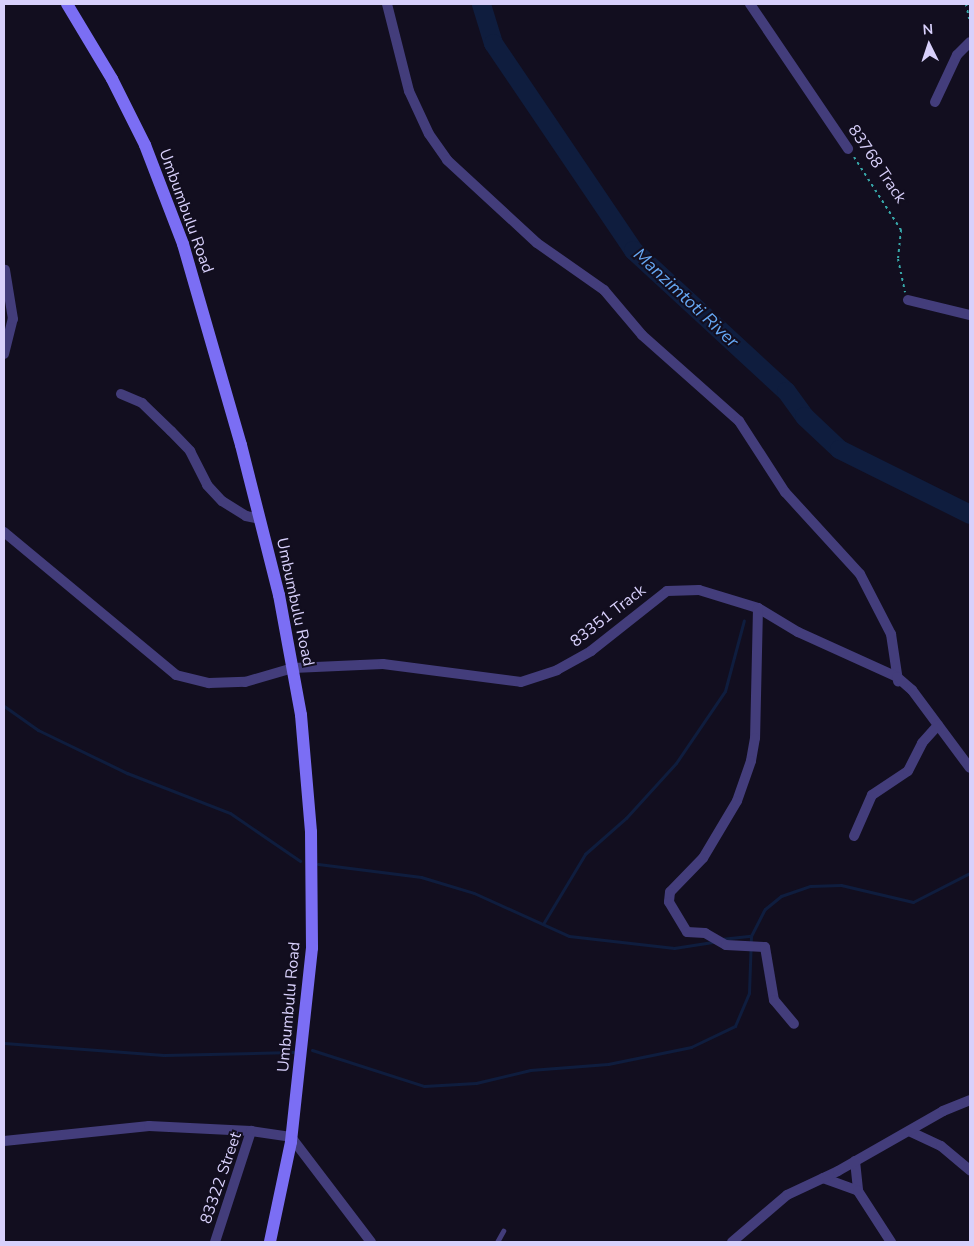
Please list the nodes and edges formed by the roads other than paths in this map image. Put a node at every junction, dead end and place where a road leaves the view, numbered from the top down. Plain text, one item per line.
1 (67, 4) edge
2 (387, 4) edge
3 (750, 4) edge
4 (970, 42) edge
5 (935, 102) dead end
6 (848, 149) road end
7 (5, 270) dead end
8 (908, 300) road end
9 (970, 315) edge
10 (4, 354) edge
11 (121, 394) dead end
12 (260, 519) junction
13 (4, 532) edge
14 (758, 608) junction
15 (293, 668) junction
16 (898, 681) junction
17 (938, 725) junction
18 (970, 768) edge
19 (854, 836) dead end
20 (794, 1024) dead end
21 (970, 1100) edge
22 (251, 1131) junction
23 (911, 1132) junction
24 (291, 1137) junction
25 (4, 1140) edge
26 (855, 1160) junction
27 (970, 1170) edge
28 (823, 1178) junction
29 (858, 1191) junction
30 (504, 1231) dead end
31 (215, 1242) edge
32 (270, 1242) edge
33 (371, 1242) edge
34 (497, 1242) edge
35 (732, 1242) edge
36 (890, 1242) edge

1 - 12 main road, Umbumbulu Road
2 - 16 street
3 - 6 street, 83768 Track
4 - 5 street
7 - 10 street
8 - 9 street
11 - 12 street
12 - 15 main road, Umbumbulu Road
13 - 15 street, 83351 Track
14 - 15 street, 83351 Track
14 - 16 street, 83351 Track
14 - 20 street
15 - 24 main road, Umbumbulu Road
16 - 17 street, 83351 Track
17 - 18 street, 83351 Track
17 - 19 street
21 - 23 street
22 - 24 street, 83322 Street
22 - 25 street
22 - 31 street, 83322 Street
23 - 26 street
23 - 27 street
24 - 32 main road, Umbumbulu Road
24 - 33 street
26 - 28 street
26 - 29 street
28 - 29 street
28 - 35 street
29 - 36 street
30 - 34 lane

